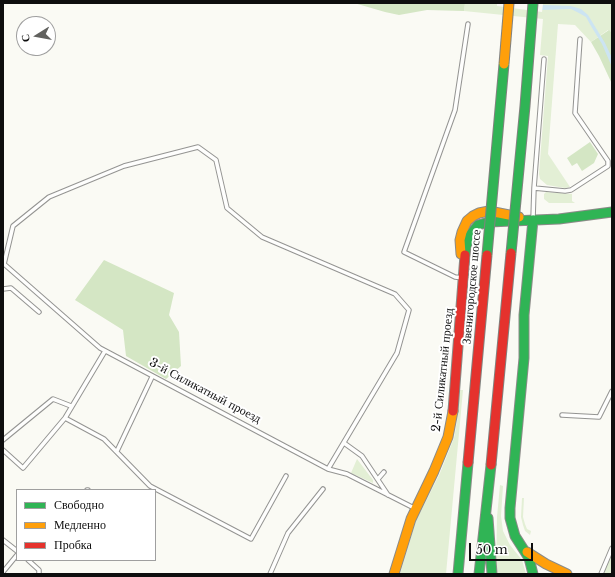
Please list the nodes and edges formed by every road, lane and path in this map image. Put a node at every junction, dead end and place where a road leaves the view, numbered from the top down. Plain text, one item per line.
1 (509, 3) edge
2 (533, 3) edge
3 (468, 24) dead end
4 (580, 39) dead end
5 (544, 59) dead end
6 (534, 188) junction
7 (612, 212) edge
8 (533, 220) junction
9 (464, 279) junction
10 (3, 289) edge
11 (39, 312) dead end
12 (105, 351) junction
13 (152, 377) junction
14 (612, 391) edge
15 (71, 406) junction
16 (562, 415) dead end
17 (65, 418) junction
18 (3, 440) edge
19 (344, 443) junction
20 (3, 450) edge
21 (117, 451) junction
22 (328, 469) junction
23 (384, 472) dead end
24 (286, 476) dead end
25 (378, 479) junction
26 (489, 484) junction
27 (156, 489) edge
28 (156, 489) edge
29 (323, 489) dead end
30 (389, 496) junction
31 (416, 508) junction
32 (3, 540) edge
33 (522, 547) junction
34 (612, 548) edge
35 (16, 549) edge
36 (16, 556) edge
37 (29, 561) edge
38 (546, 569) edge
39 (3, 572) edge
40 (566, 573) edge
41 (39, 574) edge
42 (270, 574) edge
43 (394, 574) edge
44 (458, 574) edge
45 (479, 574) edge
46 (492, 574) edge
47 (533, 574) edge
48 (601, 574) edge

1 - 44 main road, Звенигородское шоссе, bridge
2 - 26 main road, bridge
3 - 9 lane
4 - 6 lane
5 - 6 lane
6 - 8 lane
7 - 8 main road, 2-й Силикатный проезд
8 - 9 main road, 2-й Силикатный проезд
8 - 33 main road
9 - 31 main road, 2-й Силикатный проезд
10 - 11 lane
12 - 13 lane, 3-й Силикатный проезд
12 - 15 lane
12 - 19 lane, 3-й Силикатный проезд
13 - 21 lane
13 - 22 lane, 3-й Силикатный проезд
14 - 16 lane
15 - 17 lane
15 - 18 lane
17 - 20 lane
17 - 21 lane
19 - 22 lane
19 - 25 lane
21 - 28 lane
22 - 30 lane, 3-й Силикатный проезд
23 - 25 lane
24 - 27 lane
25 - 30 lane
26 - 45 main road
26 - 46 main road
29 - 42 lane
30 - 31 lane, 3-й Силикатный проезд
31 - 43 main road, 2-й Силикатный проезд
32 - 35 lane
33 - 38 main road
33 - 47 main road
34 - 48 lane
36 - 39 lane
37 - 41 lane
38 - 40 main road

